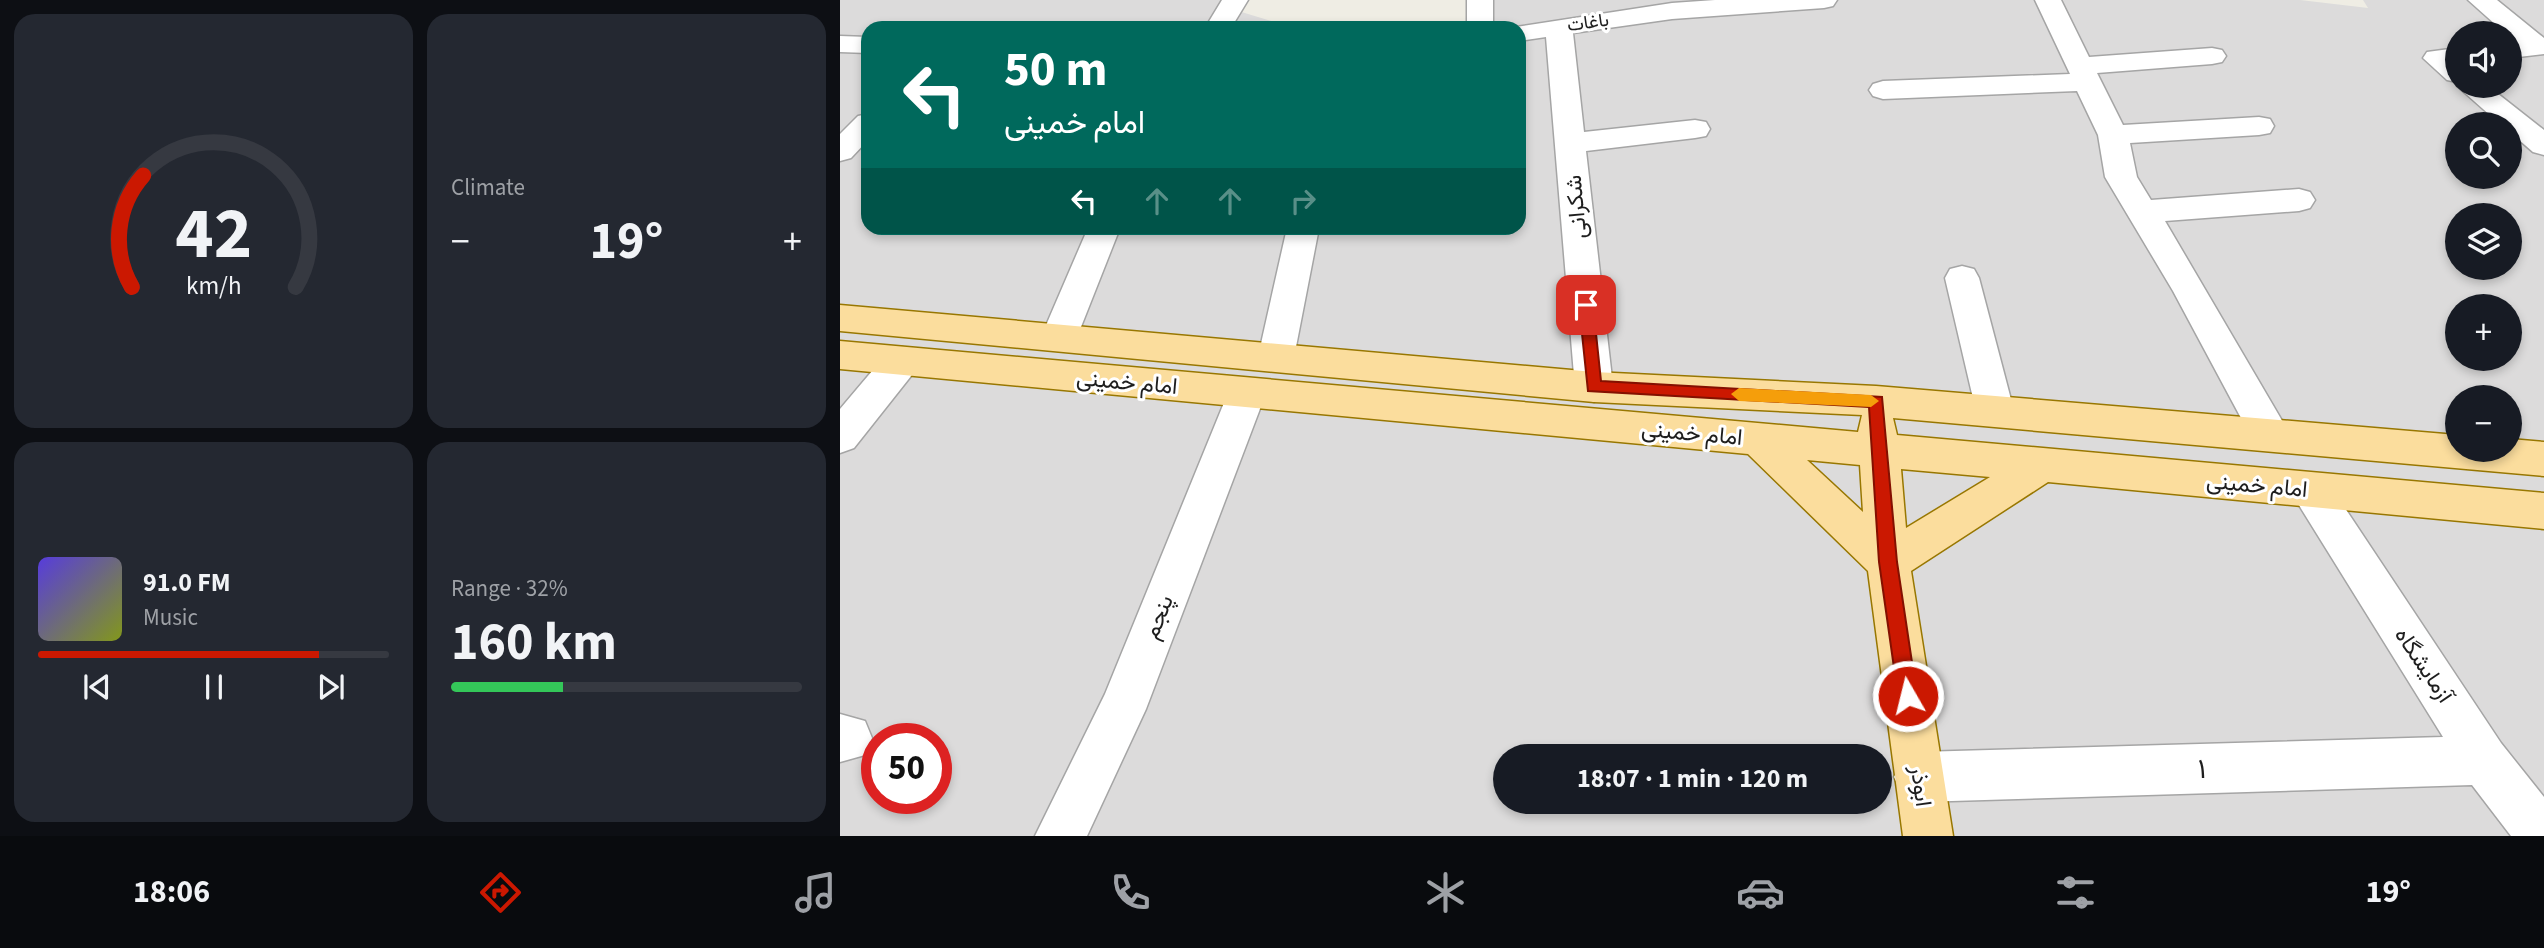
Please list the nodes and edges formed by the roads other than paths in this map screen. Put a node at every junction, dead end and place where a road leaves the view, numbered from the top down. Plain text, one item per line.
1 (1235, 0) edge
2 (1480, 0) edge
3 (1824, 0) edge
4 (2048, 0) edge
5 (2481, 0) edge
6 (1657, 6) edge
7 (1222, 21) edge
8 (1480, 21) edge
9 (2506, 21) edge
10 (1559, 27) junction
11 (1526, 32) edge
12 (2522, 34) edge
13 (840, 44) edge
14 (861, 45) edge
15 (2522, 49) edge
16 (2212, 56) dead end
17 (2445, 57) edge
18 (2445, 64) edge
19 (2084, 74) junction
20 (1883, 90) dead end
21 (2486, 98) edge
22 (2259, 125) dead end
23 (1695, 129) dead end
24 (861, 130) edge
25 (2113, 135) junction
26 (1570, 143) junction
27 (2544, 145) edge
28 (840, 151) edge
29 (2299, 200) dead end
30 (2144, 212) junction
31 (1101, 235) edge
32 (1302, 235) edge
33 (1962, 278) dead end
34 (840, 318) edge
35 (1059, 337) junction
36 (840, 355) edge
37 (1276, 357) junction
38 (902, 361) junction
39 (1594, 387) junction
40 (1247, 393) junction
41 (1876, 401) junction
42 (1995, 411) junction
43 (2270, 435) junction
44 (840, 437) edge
45 (1758, 439) junction
46 (1878, 451) junction
47 (2544, 459) edge
48 (2043, 465) junction
49 (2311, 490) junction
50 (2544, 511) edge
51 (1888, 562) junction
52 (2484, 760) junction
53 (1919, 777) junction
54 (1060, 836) edge
55 (1928, 836) edge
56 (2542, 836) edge

1 - 7 street
2 - 8 street
3 - 6 street, باغات
4 - 19 street
5 - 9 street
6 - 10 street, باغات
10 - 11 street, باغات
10 - 26 street, شکرانی
12 - 15 street
13 - 14 street
16 - 19 street
17 - 18 street
19 - 20 street
19 - 25 street
21 - 27 street
22 - 25 street
23 - 26 street
24 - 28 street
25 - 30 street
26 - 39 street, شکرانی
29 - 30 street
30 - 43 street
31 - 35 street
32 - 37 street
33 - 42 street
34 - 35 main road, امام خمینی
35 - 37 main road, امام خمینی
36 - 38 main road, امام خمینی
37 - 39 main road, امام خمینی
38 - 40 main road, امام خمینی
38 - 44 street
39 - 41 main road, امام خمینی
40 - 45 main road, امام خمینی
40 - 54 street, پنجم
41 - 42 main road, امام خمینی
41 - 46 main road, ابوذر
42 - 43 main road, امام خمینی
43 - 47 main road, امام خمینی
45 - 46 main road, امام خمینی
45 - 51 main road
46 - 48 main road, امام خمینی
46 - 51 main road, ابوذر
48 - 49 main road, امام خمینی
48 - 51 main road
49 - 50 main road, امام خمینی
49 - 52 street, آزمایشگاه
51 - 53 main road, ابوذر
52 - 53 street, ۱
52 - 56 street, آزمایشگاه
53 - 55 main road, ابوذر

